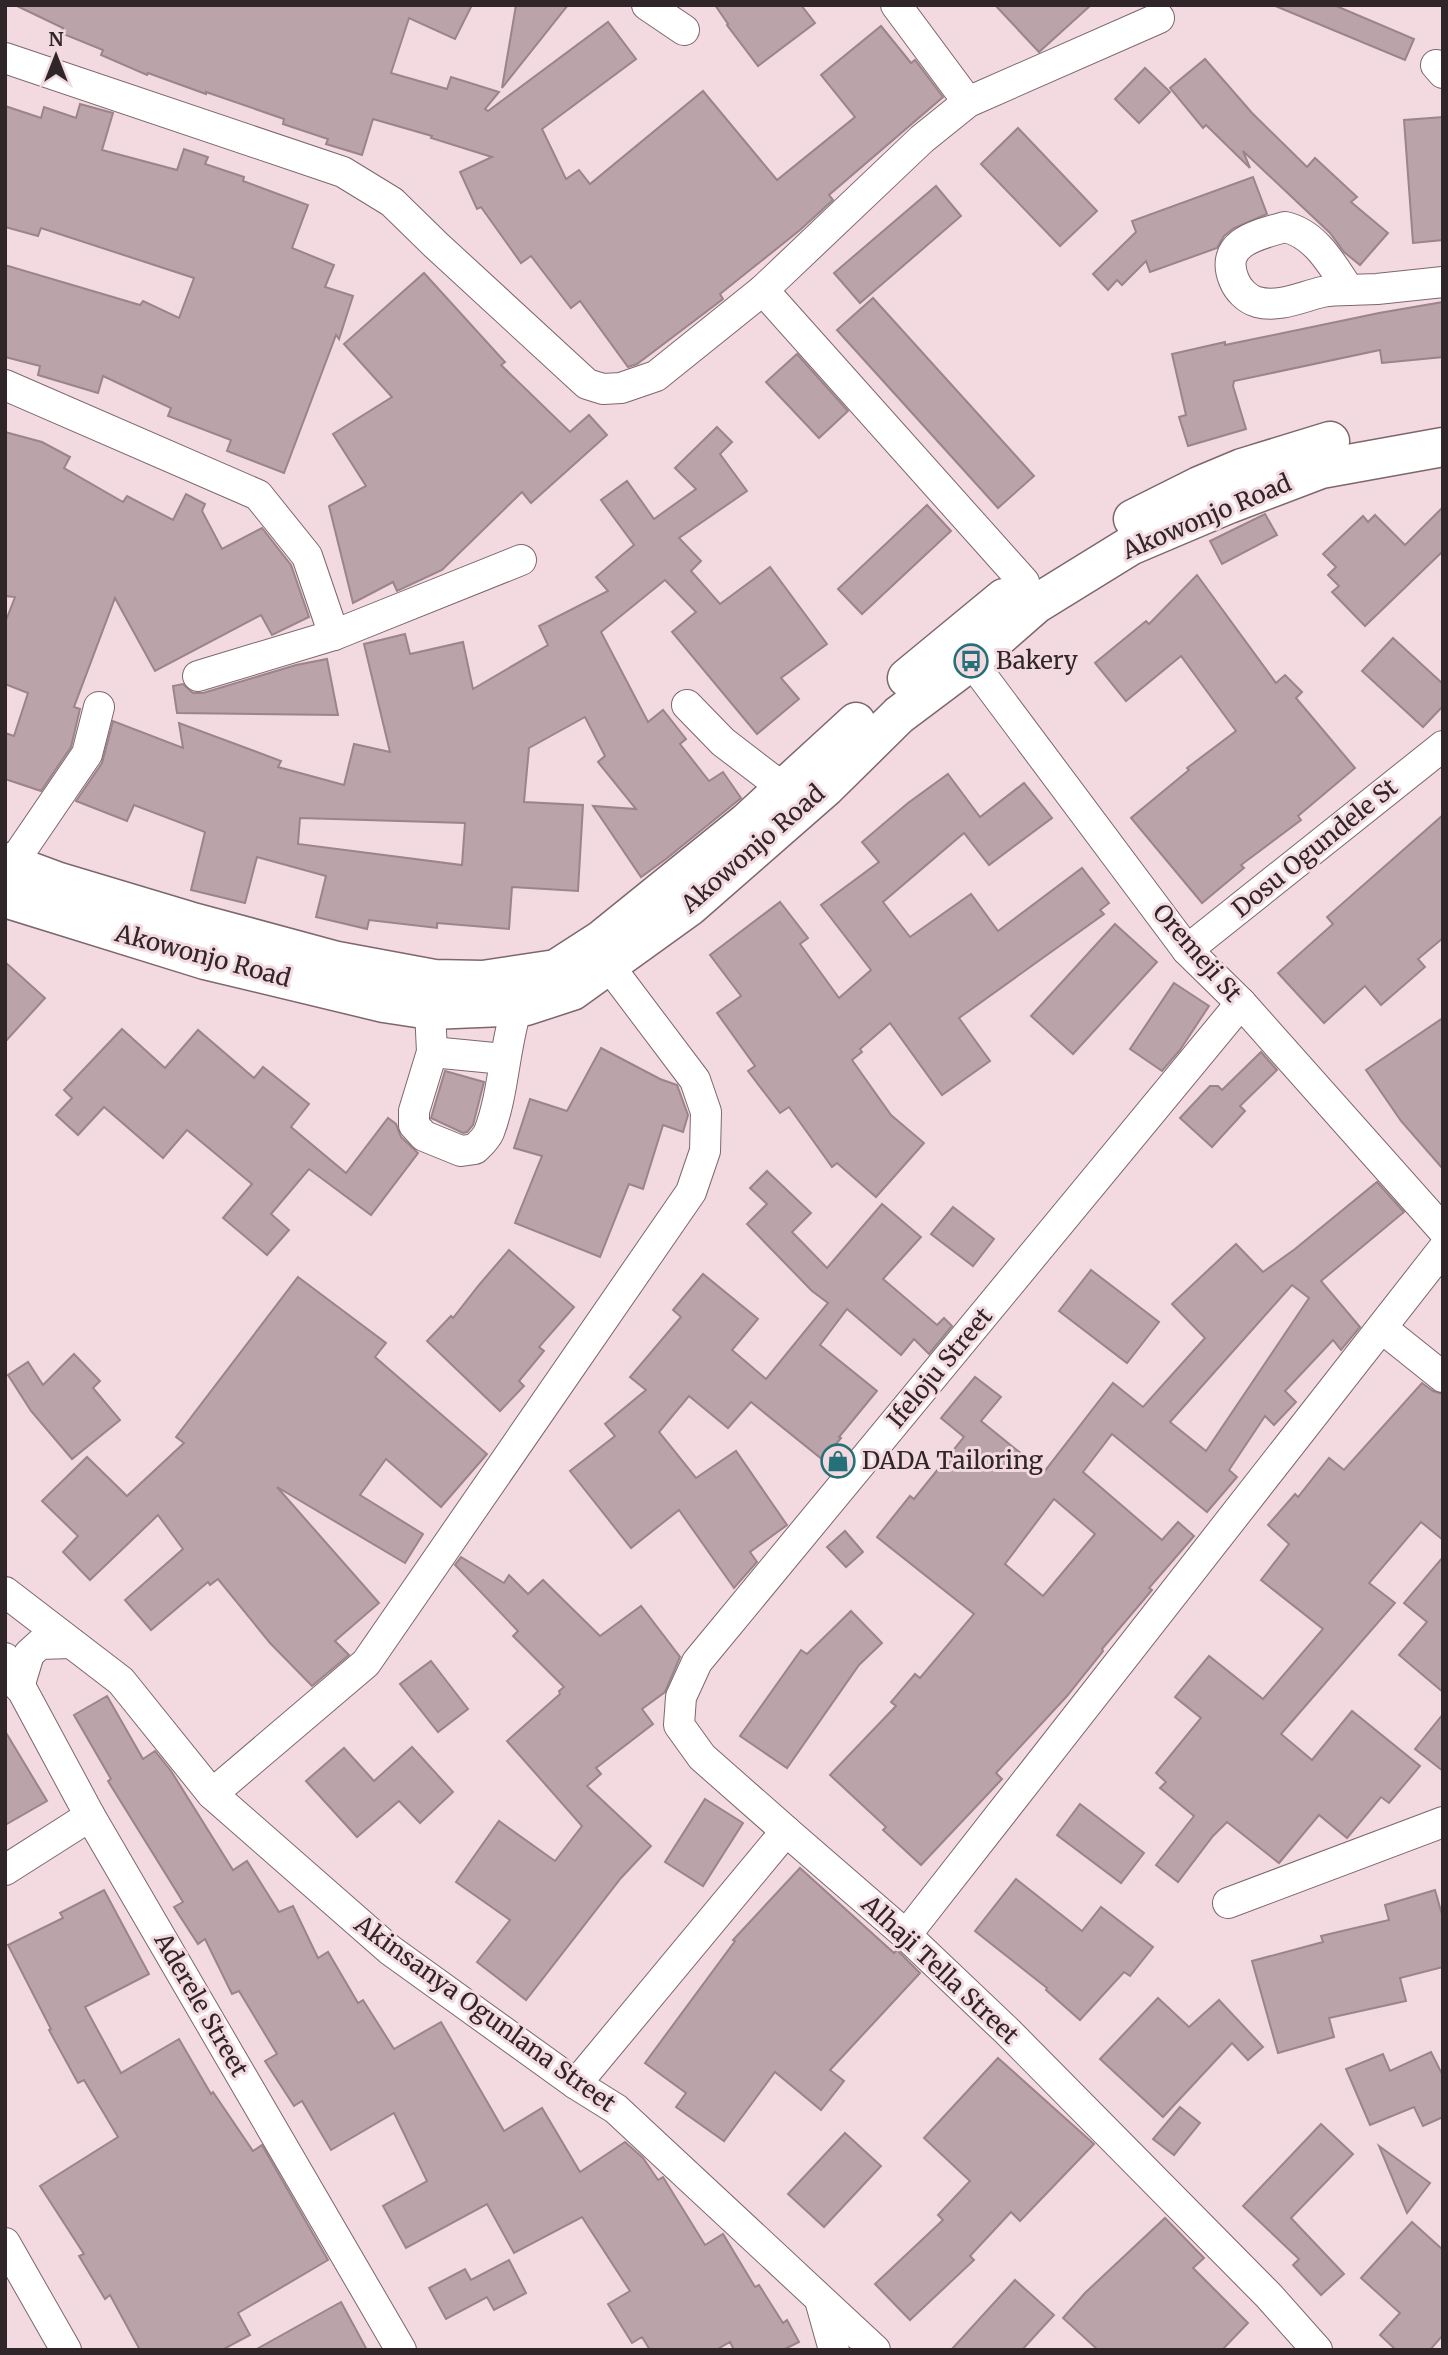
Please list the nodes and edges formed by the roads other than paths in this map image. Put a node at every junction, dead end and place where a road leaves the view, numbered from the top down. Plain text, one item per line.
1 (647, 5) edge
2 (896, 5) edge
3 (1159, 18) dead end
4 (684, 30) dead end
5 (5, 58) edge
6 (968, 102) junction
7 (1443, 282) edge
8 (764, 289) junction
9 (1349, 289) dead end
10 (5, 385) edge
11 (1443, 425) edge
12 (1443, 447) edge
13 (521, 560) dead end
14 (1024, 582) junction
15 (334, 635) junction
16 (971, 661) junction
17 (198, 676) dead end
18 (687, 705) dead end
19 (99, 707) dead end
20 (1443, 746) edge
21 (783, 788) junction
22 (8, 875) edge
23 (1187, 950) junction
24 (609, 966) junction
25 (432, 994) junction
26 (1241, 1003) junction
27 (517, 1007) junction
28 (432, 1052) junction
29 (504, 1059) junction
30 (1443, 1230) edge
31 (1443, 1249) edge
32 (1383, 1329) junction
33 (1443, 1377) edge
34 (10, 1601) edge
35 (71, 1643) junction
36 (5, 1658) edge
37 (19, 1687) junction
38 (212, 1794) junction
39 (90, 1816) junction
40 (1443, 1822) edge
41 (786, 1831) junction
42 (5, 1870) edge
43 (1228, 1903) dead end
44 (906, 1935) junction
45 (576, 2084) junction
46 (5, 2243) edge
47 (820, 2298) junction
48 (66, 2350) edge
49 (401, 2350) edge
50 (834, 2350) edge
51 (875, 2350) edge
52 (1317, 2350) edge

1 - 4 street
2 - 6 street
3 - 6 street
5 - 8 street
6 - 8 street
7 - 9 street
8 - 14 street
10 - 15 street
11 - 14 main road, Akowonjo Road
12 - 16 main road, Akowonjo Road
13 - 15 street
14 - 21 main road, Akowonjo Road
15 - 17 street
16 - 23 street, Oremeji St
16 - 24 main road, Akowonjo Road
18 - 21 street
19 - 22 street
20 - 23 street, Dosu Ogundele St
21 - 25 main road, Akowonjo Road
22 - 25 main road, Akowonjo Road
23 - 26 street, Oremeji St
24 - 27 main road, Akowonjo Road
24 - 38 street
25 - 27 main road, Akowonjo Road
25 - 28 street
26 - 30 street, Oremeji St
26 - 41 street, Ifeloju Street
27 - 29 street
28 - 29 street
28 - 29 street
31 - 32 street
32 - 33 street
32 - 44 street
34 - 35 street, Akinsanya Ogunlana Street
35 - 37 street
35 - 38 street, Akinsanya Ogunlana Street
36 - 37 street, Aderele Street
37 - 39 street, Aderele Street
38 - 45 street, Akinsanya Ogunlana Street
39 - 42 street
39 - 49 street, Aderele Street
40 - 43 street
41 - 44 street, Alhaji Tella Street
41 - 45 street
44 - 52 street, Alhaji Tella Street
45 - 47 street, Akinsanya Ogunlana Street
46 - 48 street
47 - 50 street
47 - 51 street, Akinsanya Ogunlana Street

